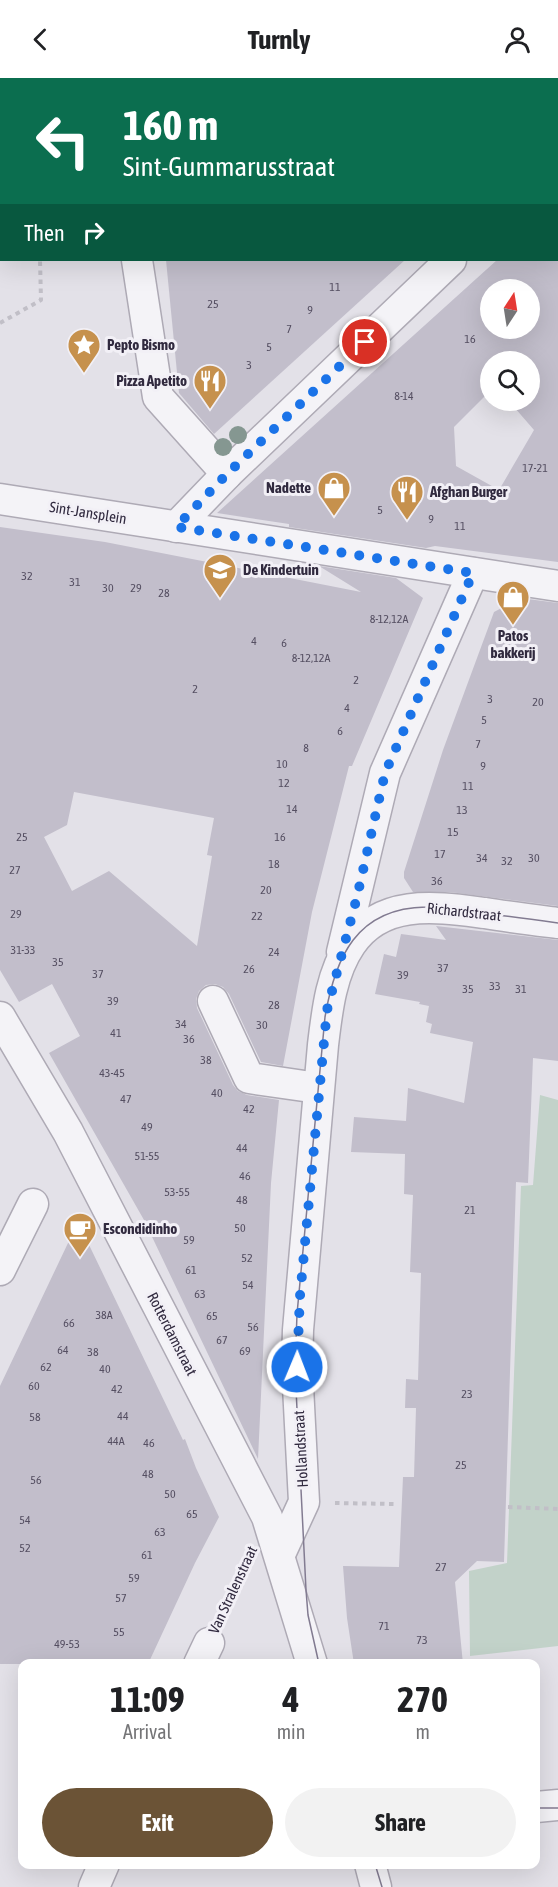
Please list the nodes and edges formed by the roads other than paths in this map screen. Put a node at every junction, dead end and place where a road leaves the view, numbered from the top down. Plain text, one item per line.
1 (137, 261) edge
2 (450, 261) edge
3 (227, 474) junction
4 (0, 499) edge
5 (176, 527) junction
6 (473, 573) junction
7 (558, 586) edge
8 (372, 922) joint
9 (558, 923) edge
10 (334, 983) junction
11 (213, 1001) dead end
12 (0, 1017) edge
13 (318, 1089) junction
14 (33, 1204) dead end
15 (0, 1270) edge
16 (280, 1554) junction
17 (311, 1659) edge
18 (558, 1805) edge
19 (540, 1807) edge
20 (102, 1869) edge
21 (371, 1869) edge
22 (94, 1887) edge
23 (376, 1887) edge

1 - 3 street
2 - 3 street
3 - 5 street
4 - 5 street, Sint-Jansplein
5 - 6 street, Sint-Jansplein
6 - 7 street, Sint-Jansplein
6 - 10 street, Hollandstraat
8 - 9 street, Richardstraat
8 - 10 street, Hollandstraat
10 - 13 street, Hollandstraat
11 - 13 street
12 - 16 street, Rotterdamstraat
13 - 16 street, Hollandstraat
14 - 15 street
16 - 17 street, Rotterdamstraat
18 - 19 street
20 - 22 street
21 - 23 street

